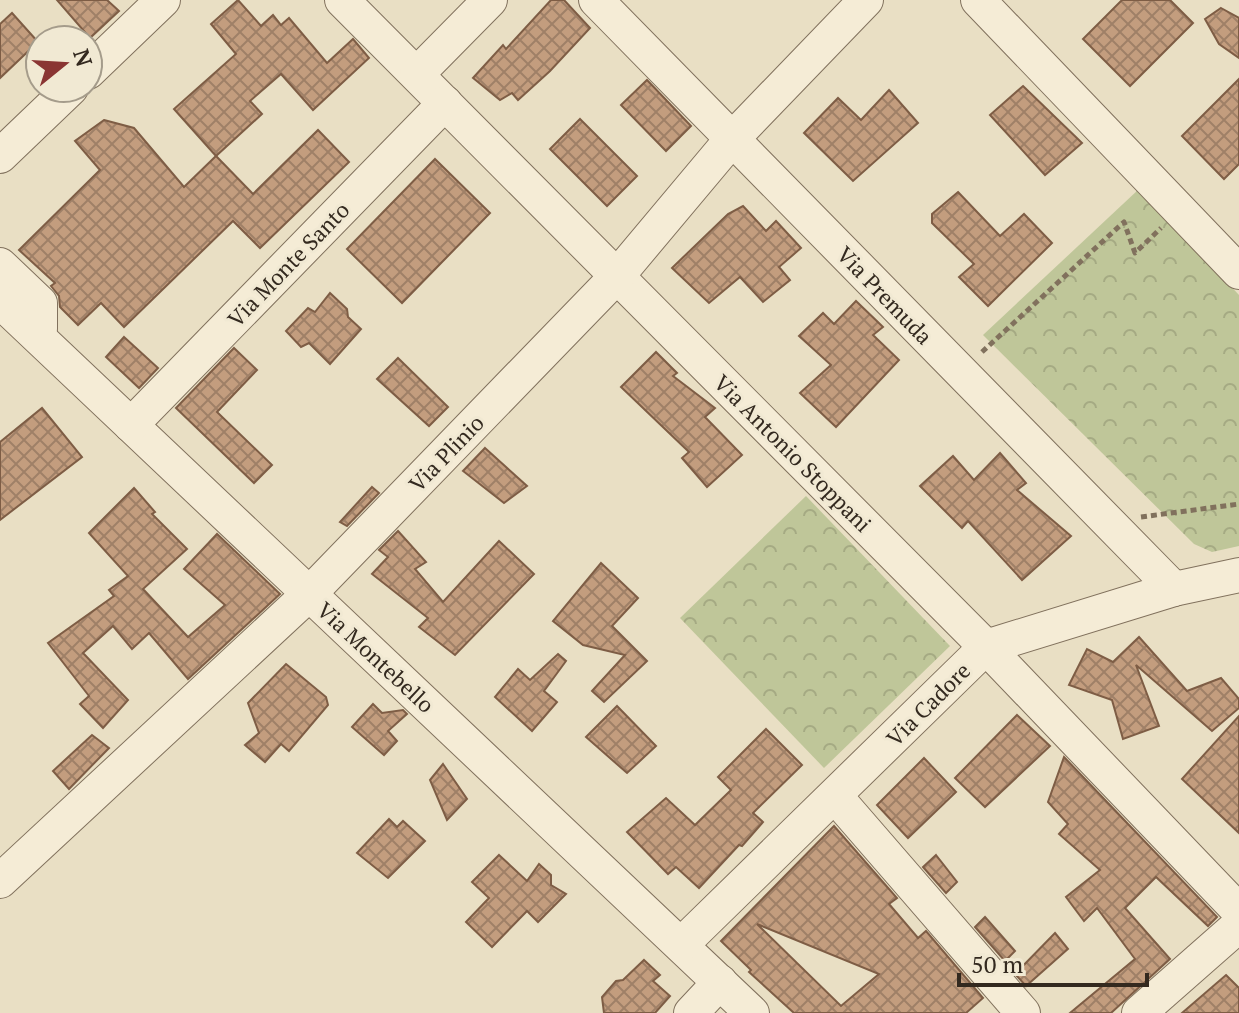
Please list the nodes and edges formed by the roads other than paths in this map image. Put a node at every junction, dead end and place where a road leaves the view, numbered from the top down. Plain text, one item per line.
1 (163, 0) edge
2 (342, 0) edge
3 (490, 0) edge
4 (596, 0) edge
5 (866, 0) edge
6 (978, 0) edge
7 (104, 57) edge
8 (417, 74) junction
9 (445, 103) junction
10 (54, 104) edge
11 (732, 139) junction
12 (0, 156) edge
13 (0, 265) edge
14 (1239, 272) edge
15 (618, 275) junction
16 (0, 301) edge
17 (40, 329) dead end
18 (131, 425) junction
19 (1239, 575) edge
20 (1174, 589) junction
21 (309, 594) junction
22 (986, 647) junction
23 (835, 796) junction
24 (0, 881) edge
25 (1239, 911) edge
26 (1239, 925) edge
27 (681, 945) junction
28 (720, 982) junction
29 (691, 1013) edge
30 (752, 1013) edge
31 (1023, 1013) edge
32 (1139, 1013) edge

1 - 7 street
2 - 8 street, Via Antonio Stoppani
3 - 8 street
4 - 11 street, Via Premuda
5 - 11 street, Via Plinio
6 - 14 street
8 - 9 street, Via Antonio Stoppani
9 - 15 street, Via Antonio Stoppani
9 - 18 street, Via Monte Santo
10 - 12 street
11 - 15 street, Via Plinio
11 - 20 street, Via Premuda
13 - 17 street
15 - 21 street, Via Plinio
15 - 22 street, Via Antonio Stoppani
16 - 18 street, Via Montebello
18 - 21 street, Via Montebello
19 - 20 street, Via Cadore
20 - 22 street, Via Cadore
21 - 24 street, Via Plinio
21 - 27 street, Via Montebello
22 - 23 street, Via Cadore
22 - 25 street, Via Antonio Stoppani
23 - 27 street, Via Cadore
23 - 31 street
26 - 32 street
27 - 28 street, Via Montebello
28 - 29 street
28 - 30 street, Via Montebello

